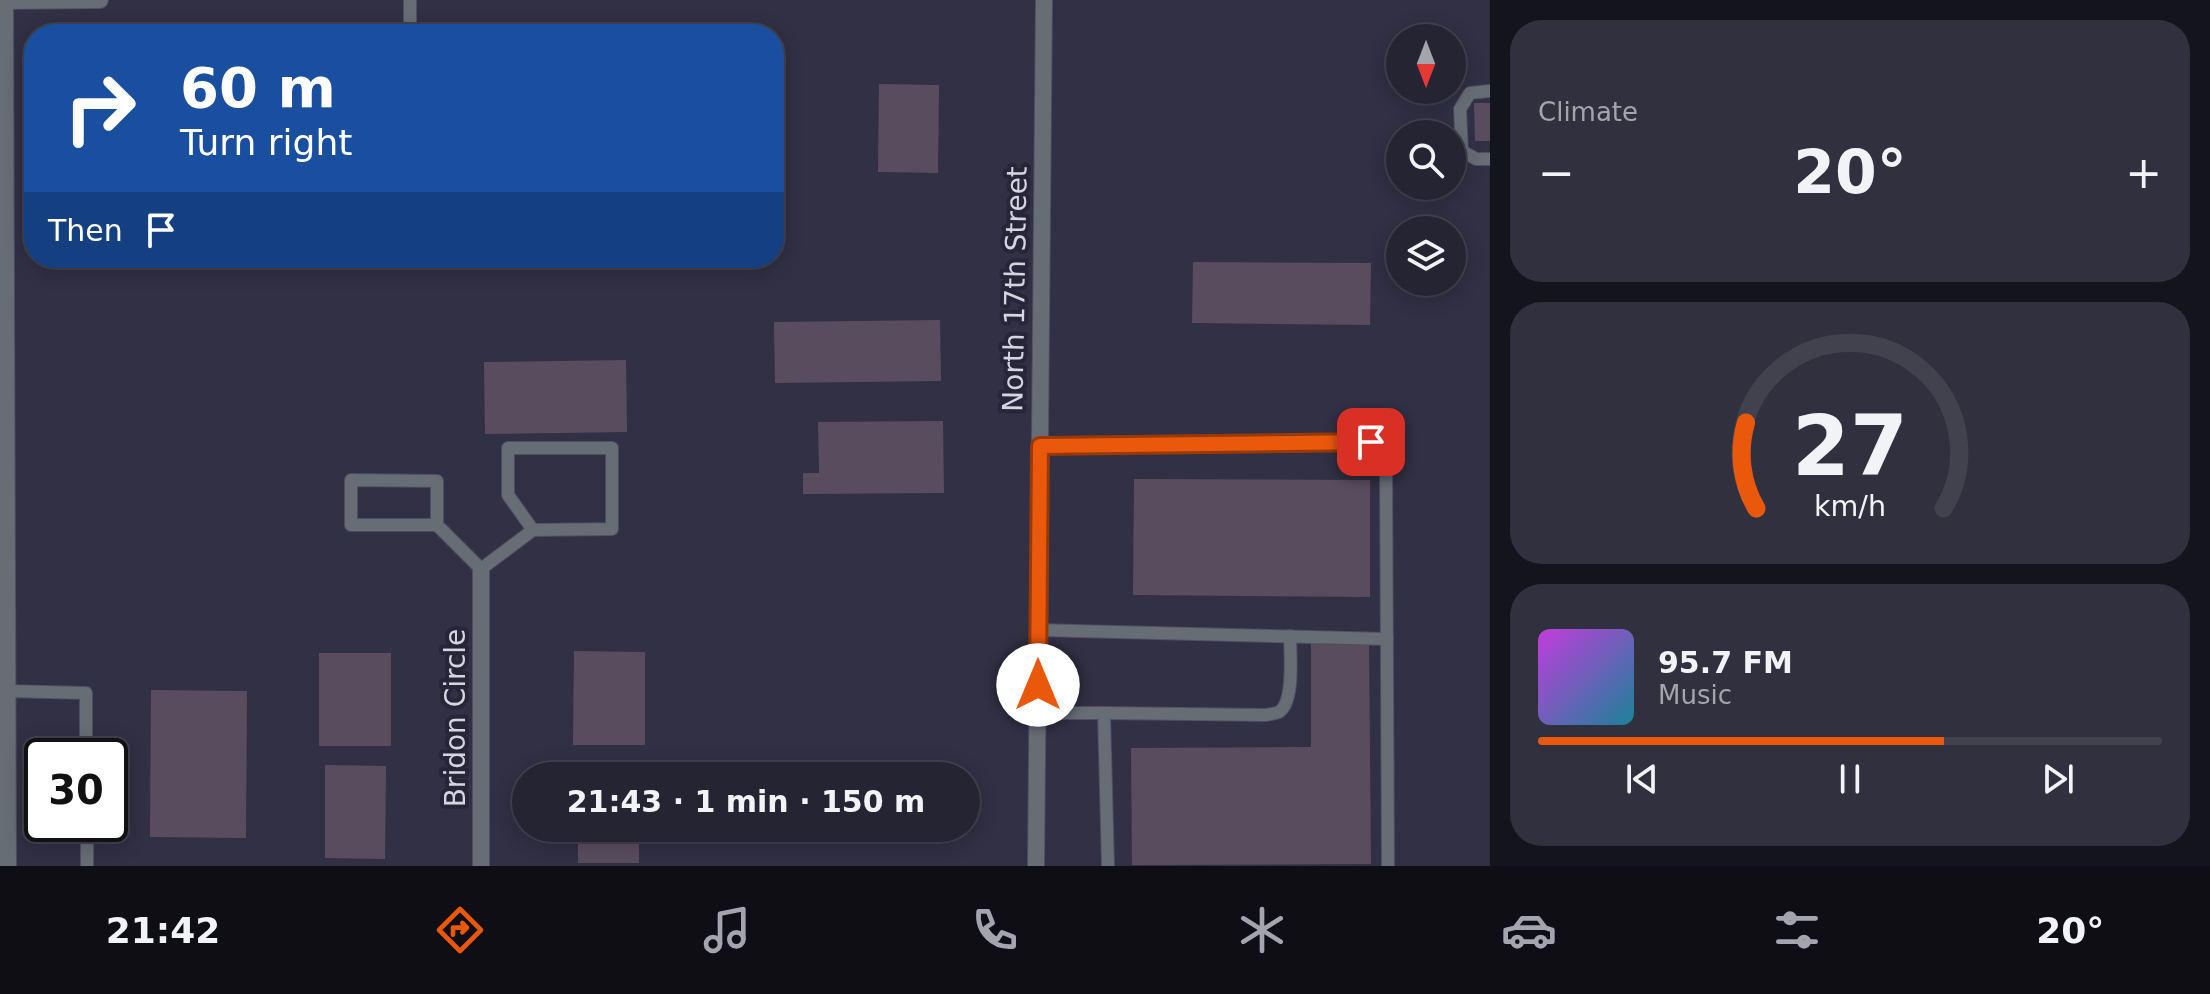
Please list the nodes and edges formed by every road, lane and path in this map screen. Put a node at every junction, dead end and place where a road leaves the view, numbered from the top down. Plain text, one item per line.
1 (100, 0) edge
2 (410, 0) edge
3 (1044, 0) edge
4 (2, 1) edge
5 (410, 24) edge
6 (1490, 91) edge
7 (1490, 159) edge
8 (1040, 446) junction
9 (437, 525) junction
10 (533, 530) junction
11 (481, 569) junction
12 (1038, 630) junction
13 (1290, 636) junction
14 (1387, 639) junction
15 (7, 691) junction
16 (1037, 713) junction
17 (1104, 713) junction
18 (86, 738) edge
19 (87, 842) edge
20 (8, 866) edge
21 (87, 866) edge
22 (481, 866) edge
23 (1036, 866) edge
24 (1108, 866) edge
25 (1388, 866) edge

1 - 4 street
2 - 5 lane
3 - 8 street, North 17th Street
4 - 15 street
6 - 7 lane
8 - 12 street, North 17th Street
8 - 14 lane
9 - 9 lane
9 - 11 lane
10 - 10 lane
10 - 11 lane
11 - 22 street, Bridon Circle
12 - 13 lane
12 - 16 street, North 17th Street
13 - 14 lane
13 - 17 lane
14 - 25 lane
15 - 18 lane
15 - 20 street
16 - 17 lane
16 - 23 street, North 17th Street
17 - 24 lane
19 - 21 lane

